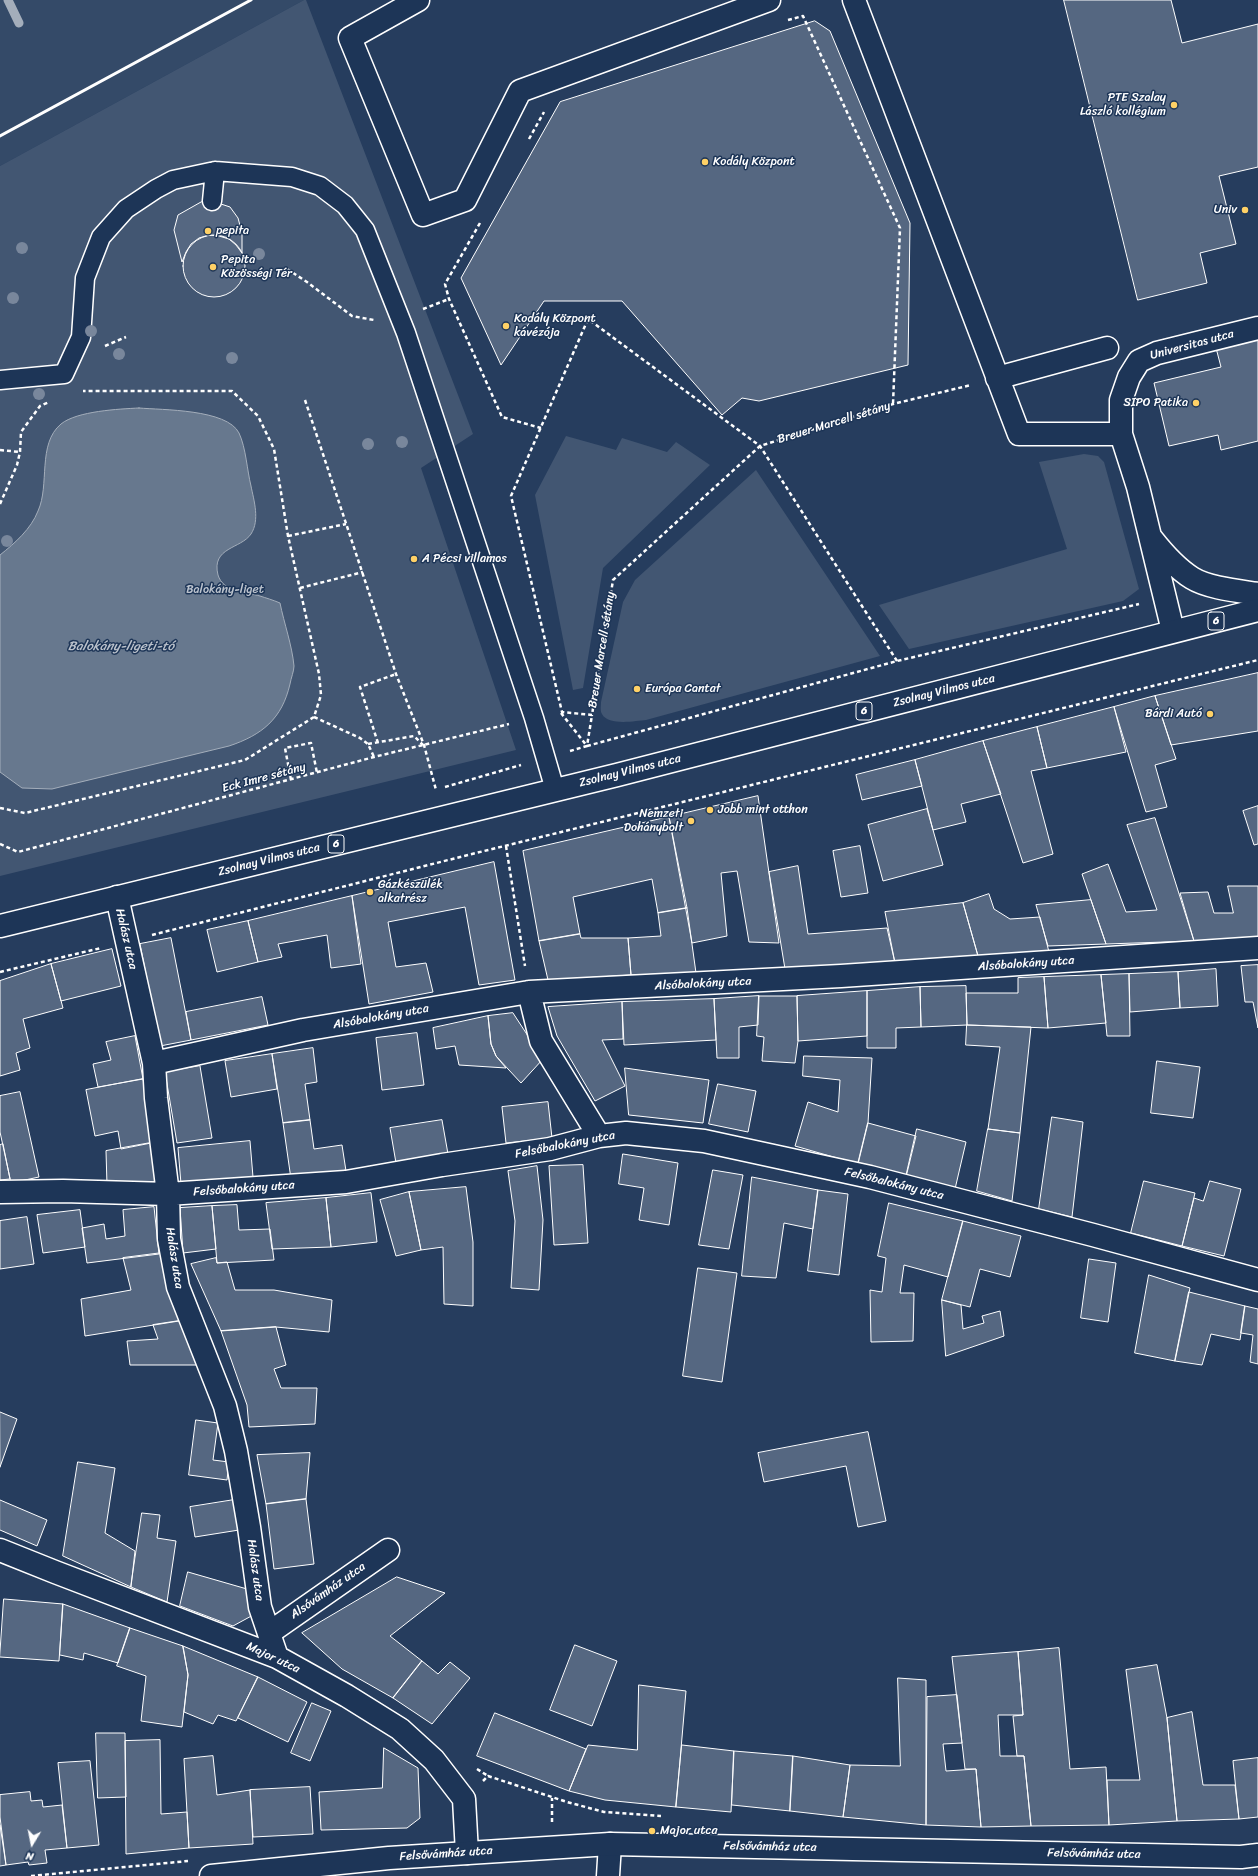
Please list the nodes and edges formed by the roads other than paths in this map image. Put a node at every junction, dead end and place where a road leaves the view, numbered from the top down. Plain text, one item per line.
1 (418, 0) edge
2 (770, 0) edge
3 (854, 0) edge
4 (215, 171) junction
5 (212, 201) dead end
6 (1258, 328) edge
7 (1107, 348) dead end
8 (997, 378) junction
9 (0, 380) edge
10 (1121, 434) junction
11 (1149, 534) junction
12 (1258, 594) edge
13 (1258, 610) edge
14 (1173, 631) junction
15 (555, 790) junction
16 (117, 897) junction
17 (0, 926) edge
18 (1258, 948) edge
19 (529, 992) junction
20 (154, 1064) junction
21 (599, 1136) junction
22 (0, 1192) edge
23 (168, 1194) junction
24 (1258, 1280) edge
25 (0, 1550) edge
26 (388, 1550) dead end
27 (269, 1633) junction
28 (277, 1657) junction
29 (610, 1844) junction
30 (467, 1853) junction
31 (1258, 1855) edge
32 (210, 1876) edge
33 (608, 1876) edge

1 - 2 street
3 - 8 street
4 - 5 lane
4 - 9 lane
4 - 15 lane
6 - 10 street, Universitas utca
7 - 8 street
8 - 10 street
10 - 11 street, Universitas utca
11 - 12 street, Universitas utca
11 - 14 street, Universitas utca
13 - 14 street, Zsolnay Vilmos utca / 6
14 - 15 street, Zsolnay Vilmos utca / 6
15 - 16 street, Zsolnay Vilmos utca / 6
16 - 17 street, Zsolnay Vilmos utca / 6
16 - 20 street, Halász utca
18 - 19 street, Alsóbalokány utca
19 - 20 street, Alsóbalokány utca
19 - 21 street
20 - 23 street, Halász utca
21 - 23 street, Felsőbalokány utca
21 - 24 street, Felsőbalokány utca
22 - 23 street, Felsőbalokány utca
23 - 27 street, Halász utca
25 - 28 street, Major utca
26 - 27 street, Alsóvámház utca
27 - 28 street, Halász utca
28 - 30 street, Major utca
29 - 30 street, Felsővámház utca
29 - 31 street, Felsővámház utca
29 - 33 street
30 - 32 street, Felsővámház utca

